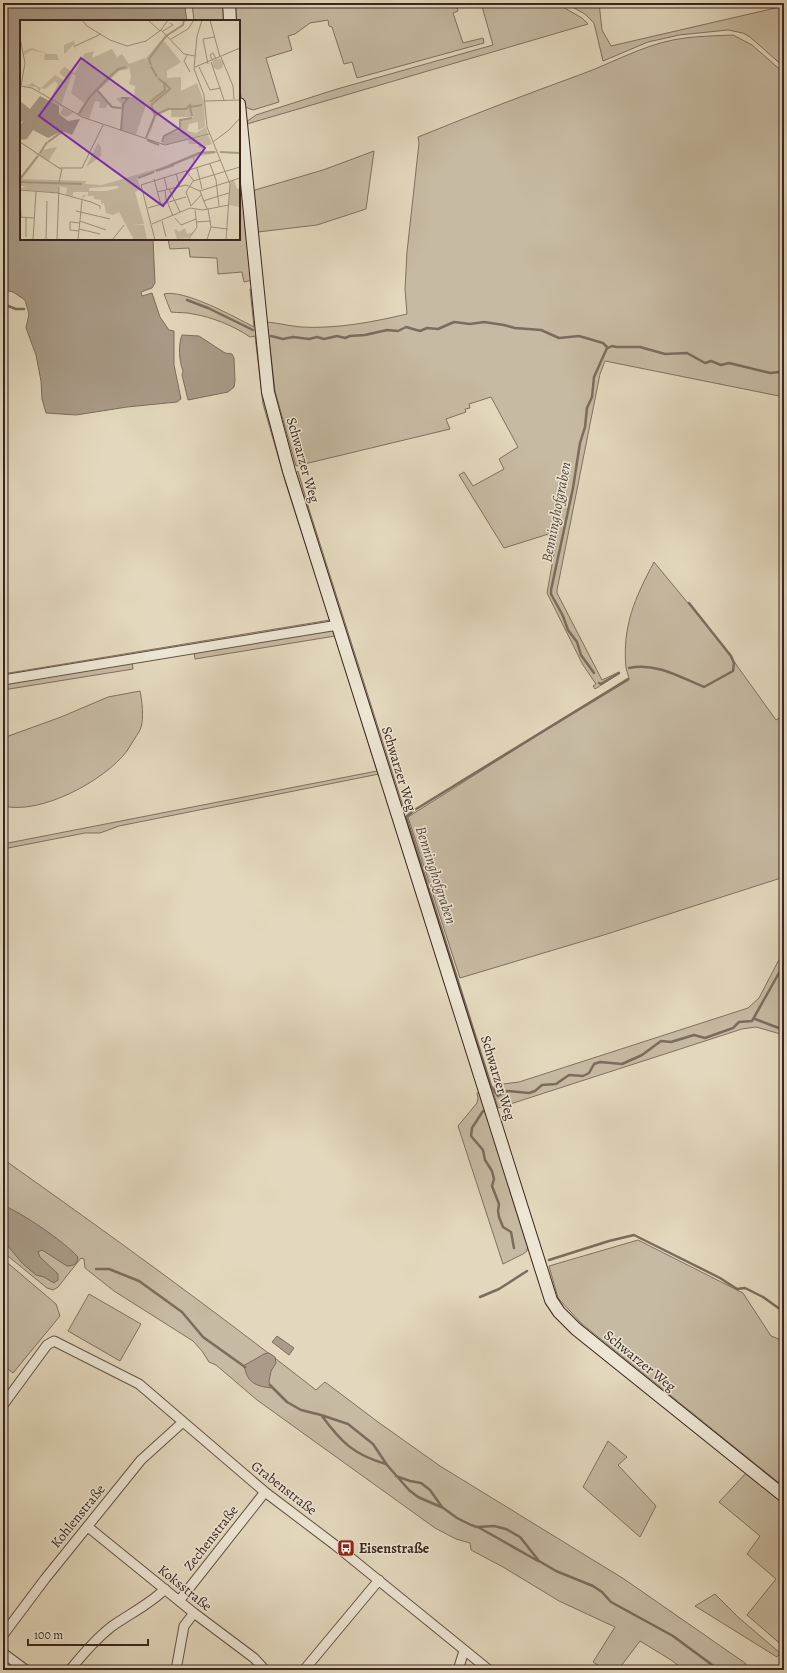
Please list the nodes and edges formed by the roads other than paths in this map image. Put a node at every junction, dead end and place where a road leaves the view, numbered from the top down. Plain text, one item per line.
1 (229, 3) edge
2 (230, 20) edge
3 (240, 114) edge
4 (338, 625) junction
5 (3, 680) edge
6 (3, 1405) edge
7 (183, 1422) junction
8 (265, 1492) junction
9 (784, 1496) edge
10 (88, 1527) junction
11 (379, 1580) junction
12 (165, 1589) junction
13 (179, 1601) junction
14 (194, 1613) junction
15 (3, 1635) edge
16 (464, 1651) junction
17 (3, 1653) edge
18 (26, 1670) edge
19 (70, 1670) edge
20 (176, 1670) edge
21 (265, 1670) edge
22 (304, 1670) edge
23 (458, 1670) edge
24 (488, 1670) edge

1 - 2 street
3 - 4 street, Schwarzer Weg
4 - 5 street
4 - 9 street, Schwarzer Weg
6 - 7 street, Grabenstraße
7 - 8 street, Grabenstraße
7 - 10 street, Kohlenstraße
8 - 11 street, Grabenstraße
8 - 13 street, Zechenstraße
10 - 12 street, Koksstraße
10 - 15 street, Kohlenstraße
11 - 16 street, Grabenstraße
11 - 22 street
12 - 13 street, Koksstraße
12 - 19 street
13 - 14 street, Koksstraße
14 - 20 street
14 - 21 street, Koksstraße
16 - 23 street
16 - 24 street, Grabenstraße
17 - 18 street

